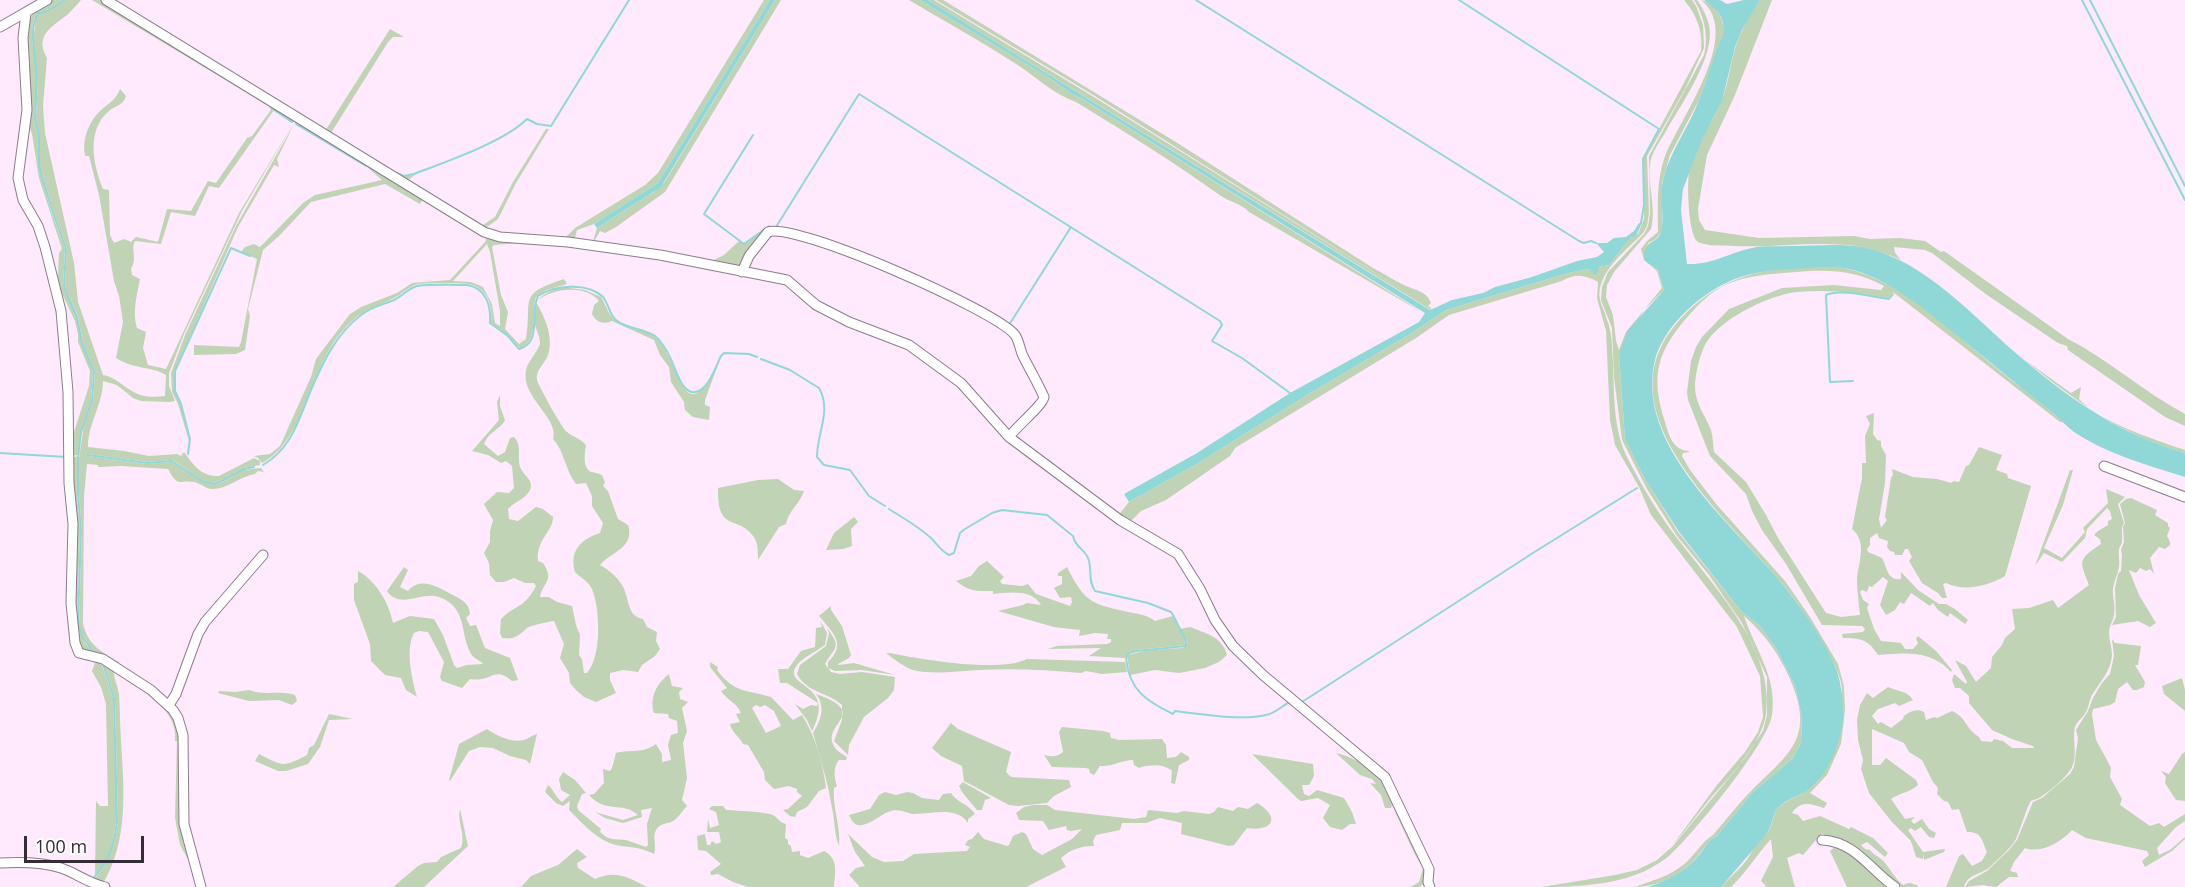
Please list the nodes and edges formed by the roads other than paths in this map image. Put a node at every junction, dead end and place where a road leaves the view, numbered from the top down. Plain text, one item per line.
1 (47, 0) edge
2 (106, 0) edge
3 (26, 14) junction
4 (0, 27) edge
5 (742, 272) junction
6 (1009, 437) junction
7 (2104, 466) dead end
8 (2185, 497) edge
9 (263, 555) dead end
10 (169, 705) junction
11 (1822, 840) dead end
12 (0, 863) edge
13 (198, 886) edge
14 (105, 887) edge
15 (1430, 887) edge
16 (1895, 887) edge

1 - 3 street
2 - 5 street
3 - 4 street
3 - 10 street
5 - 6 street
5 - 6 street
6 - 15 street
7 - 8 street
9 - 10 street
10 - 13 street
11 - 16 street
12 - 14 street

